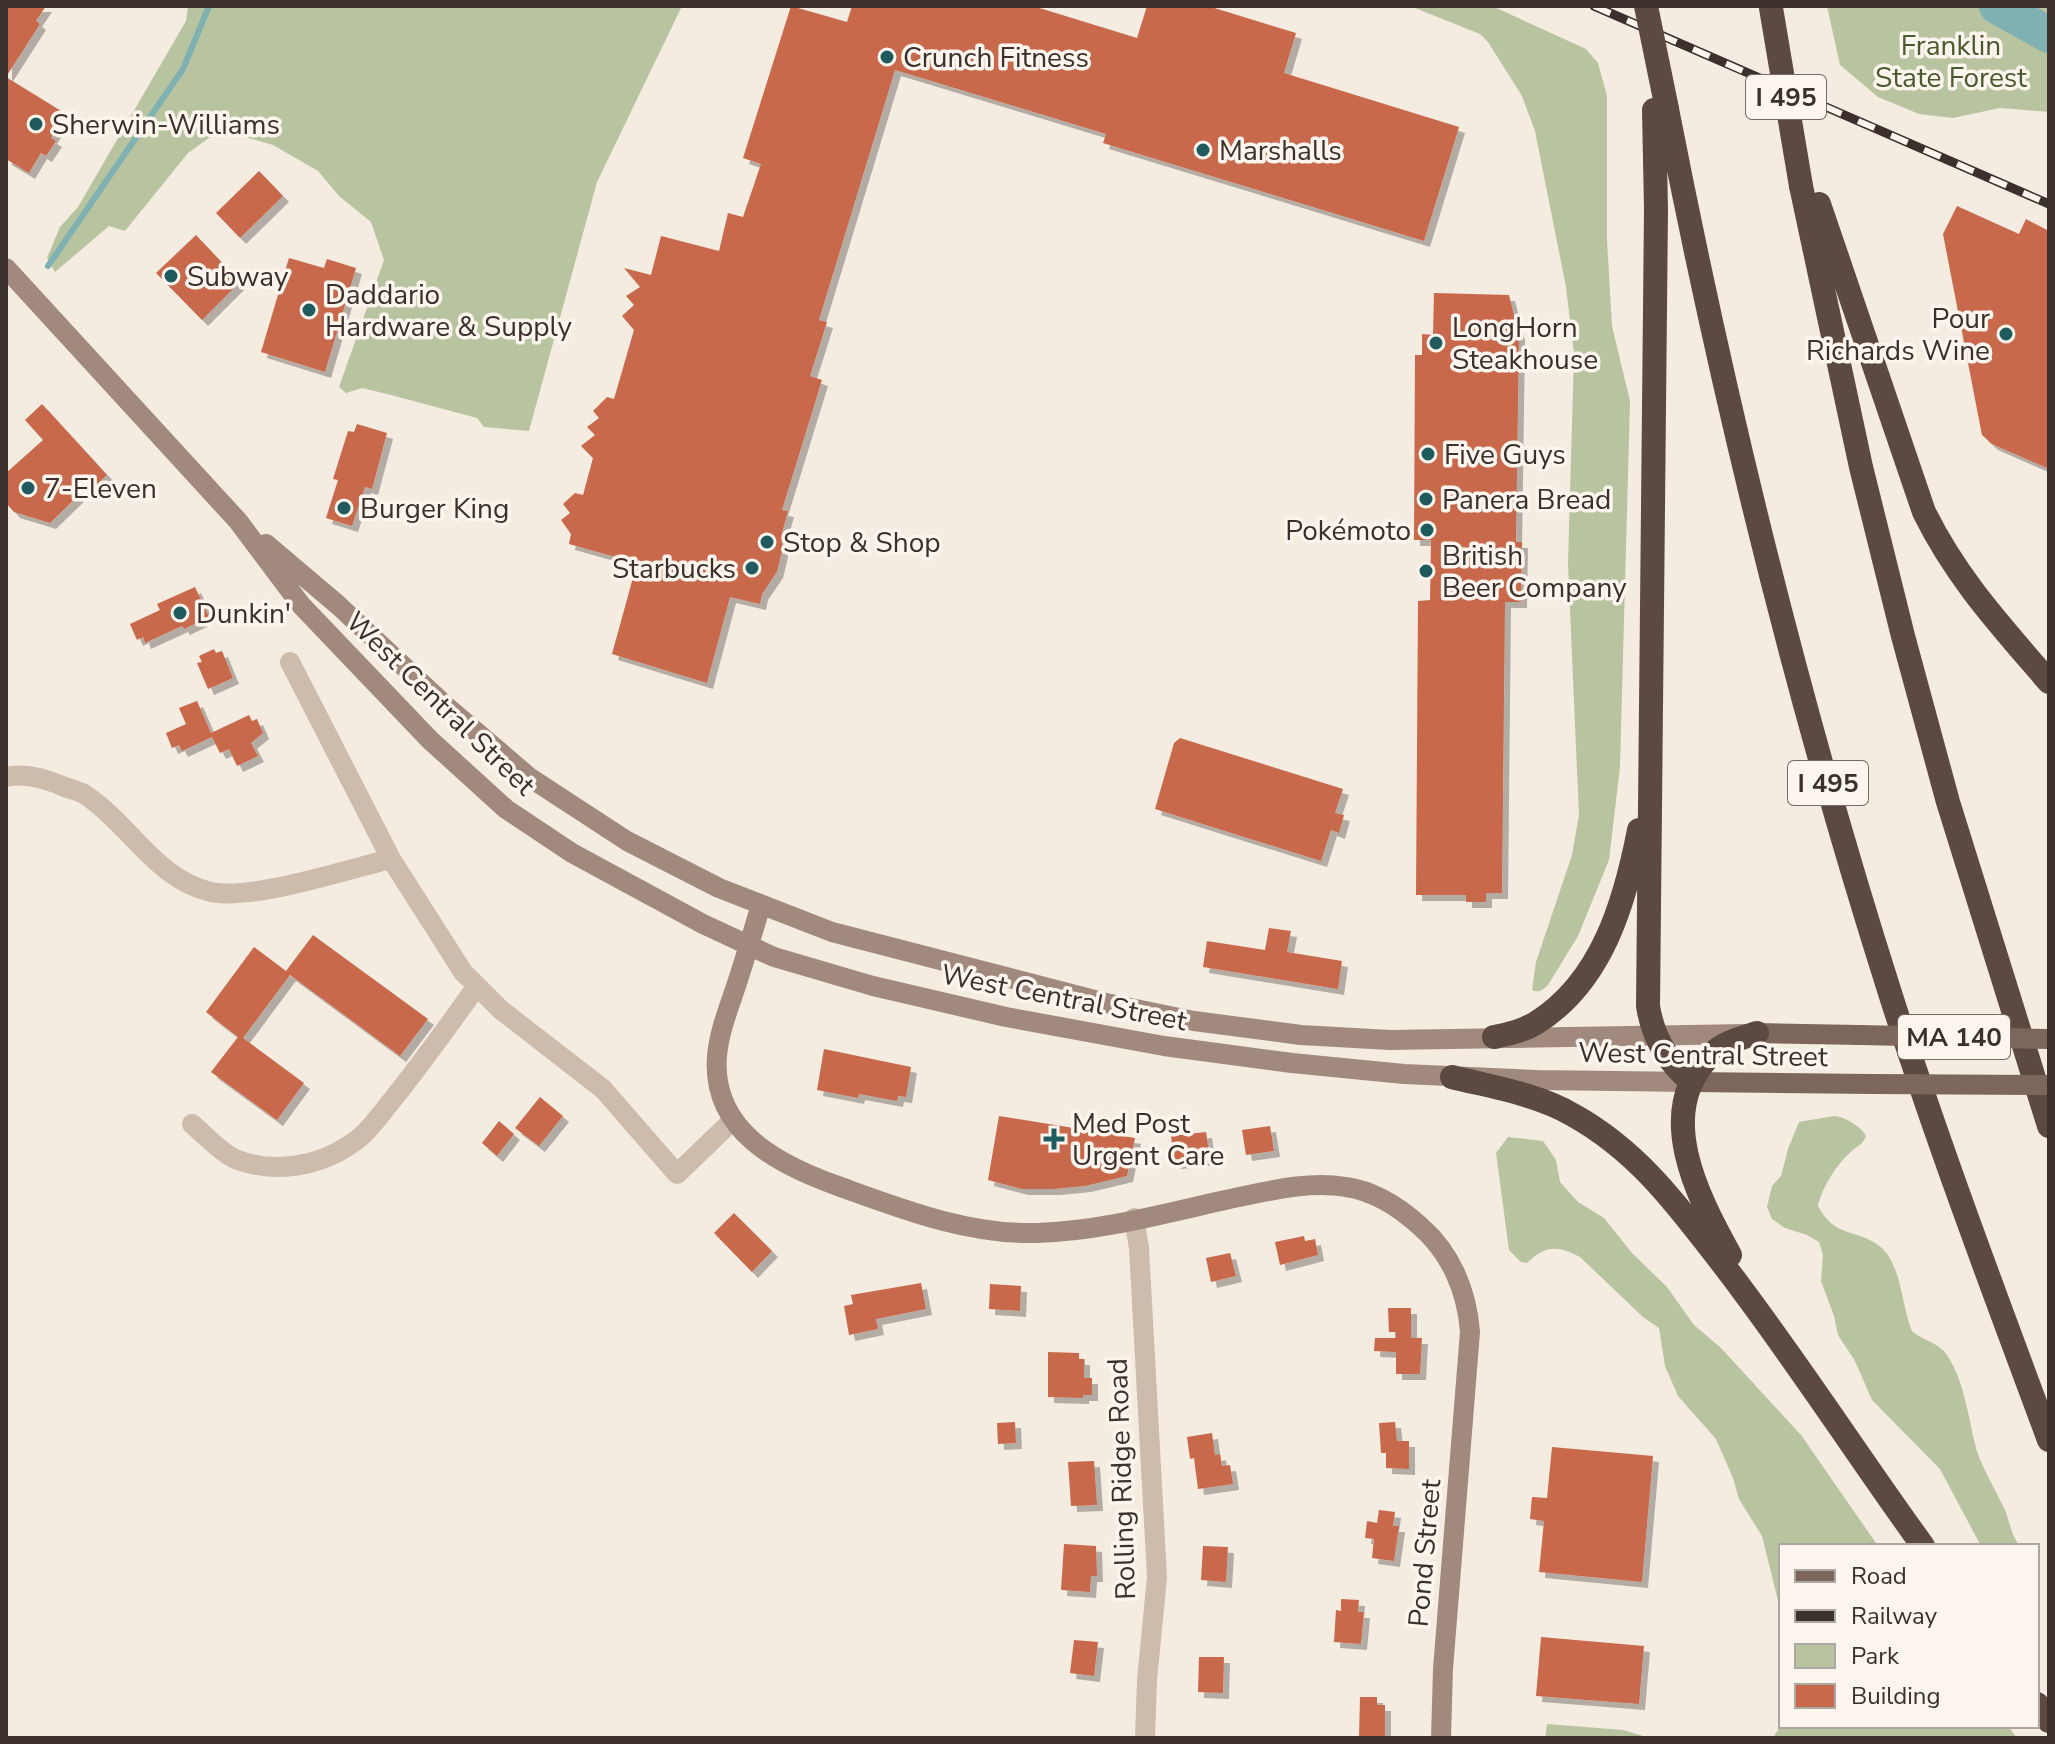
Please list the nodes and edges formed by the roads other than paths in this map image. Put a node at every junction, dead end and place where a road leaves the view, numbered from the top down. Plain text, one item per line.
1 (1645, 6) edge
2 (1771, 7) edge
3 (1661, 110) junction
4 (1807, 185) junction
5 (6, 268) edge
6 (238, 521) junction
7 (290, 662) dead end
8 (2049, 682) edge
9 (1650, 764) junction
10 (6, 777) edge
11 (391, 859) junction
12 (761, 905) junction
13 (749, 945) junction
14 (477, 986) junction
15 (1757, 1033) junction
16 (1655, 1035) junction
17 (1494, 1037) junction
18 (2049, 1039) edge
19 (1452, 1077) junction
20 (1692, 1082) junction
21 (2049, 1085) edge
22 (733, 1120) junction
23 (192, 1124) dead end
24 (2049, 1126) edge
25 (1134, 1218) junction
26 (1768, 1322) junction
27 (2049, 1440) edge
28 (1922, 1544) edge
29 (1145, 1738) edge
30 (1441, 1738) edge

1 - 3 highway, I 495, bridge
2 - 4 highway, I 495, bridge
3 - 9 highway
3 - 27 highway, I 495
4 - 8 highway
4 - 24 highway, I 495
5 - 6 main road, West Central Street / MA 140
6 - 12 main road, West Central Street / MA 140
6 - 13 main road, West Central Street / MA 140
7 - 11 street
9 - 16 highway
9 - 17 highway
10 - 11 street
11 - 14 street
12 - 13 main road
12 - 17 main road, West Central Street / MA 140
13 - 19 main road, West Central Street / MA 140
13 - 22 main road
14 - 22 street
14 - 23 street
15 - 16 main road, West Central Street / MA 140
15 - 18 main road, West Central Street / MA 140, bridge
15 - 20 highway
16 - 17 main road, West Central Street / MA 140
16 - 20 highway
19 - 20 main road, West Central Street / MA 140
19 - 26 highway
20 - 21 main road, West Central Street / MA 140, bridge
20 - 26 highway
22 - 25 main road, Pond Street
25 - 29 street, Rolling Ridge Road
25 - 30 main road, Pond Street
26 - 28 highway

